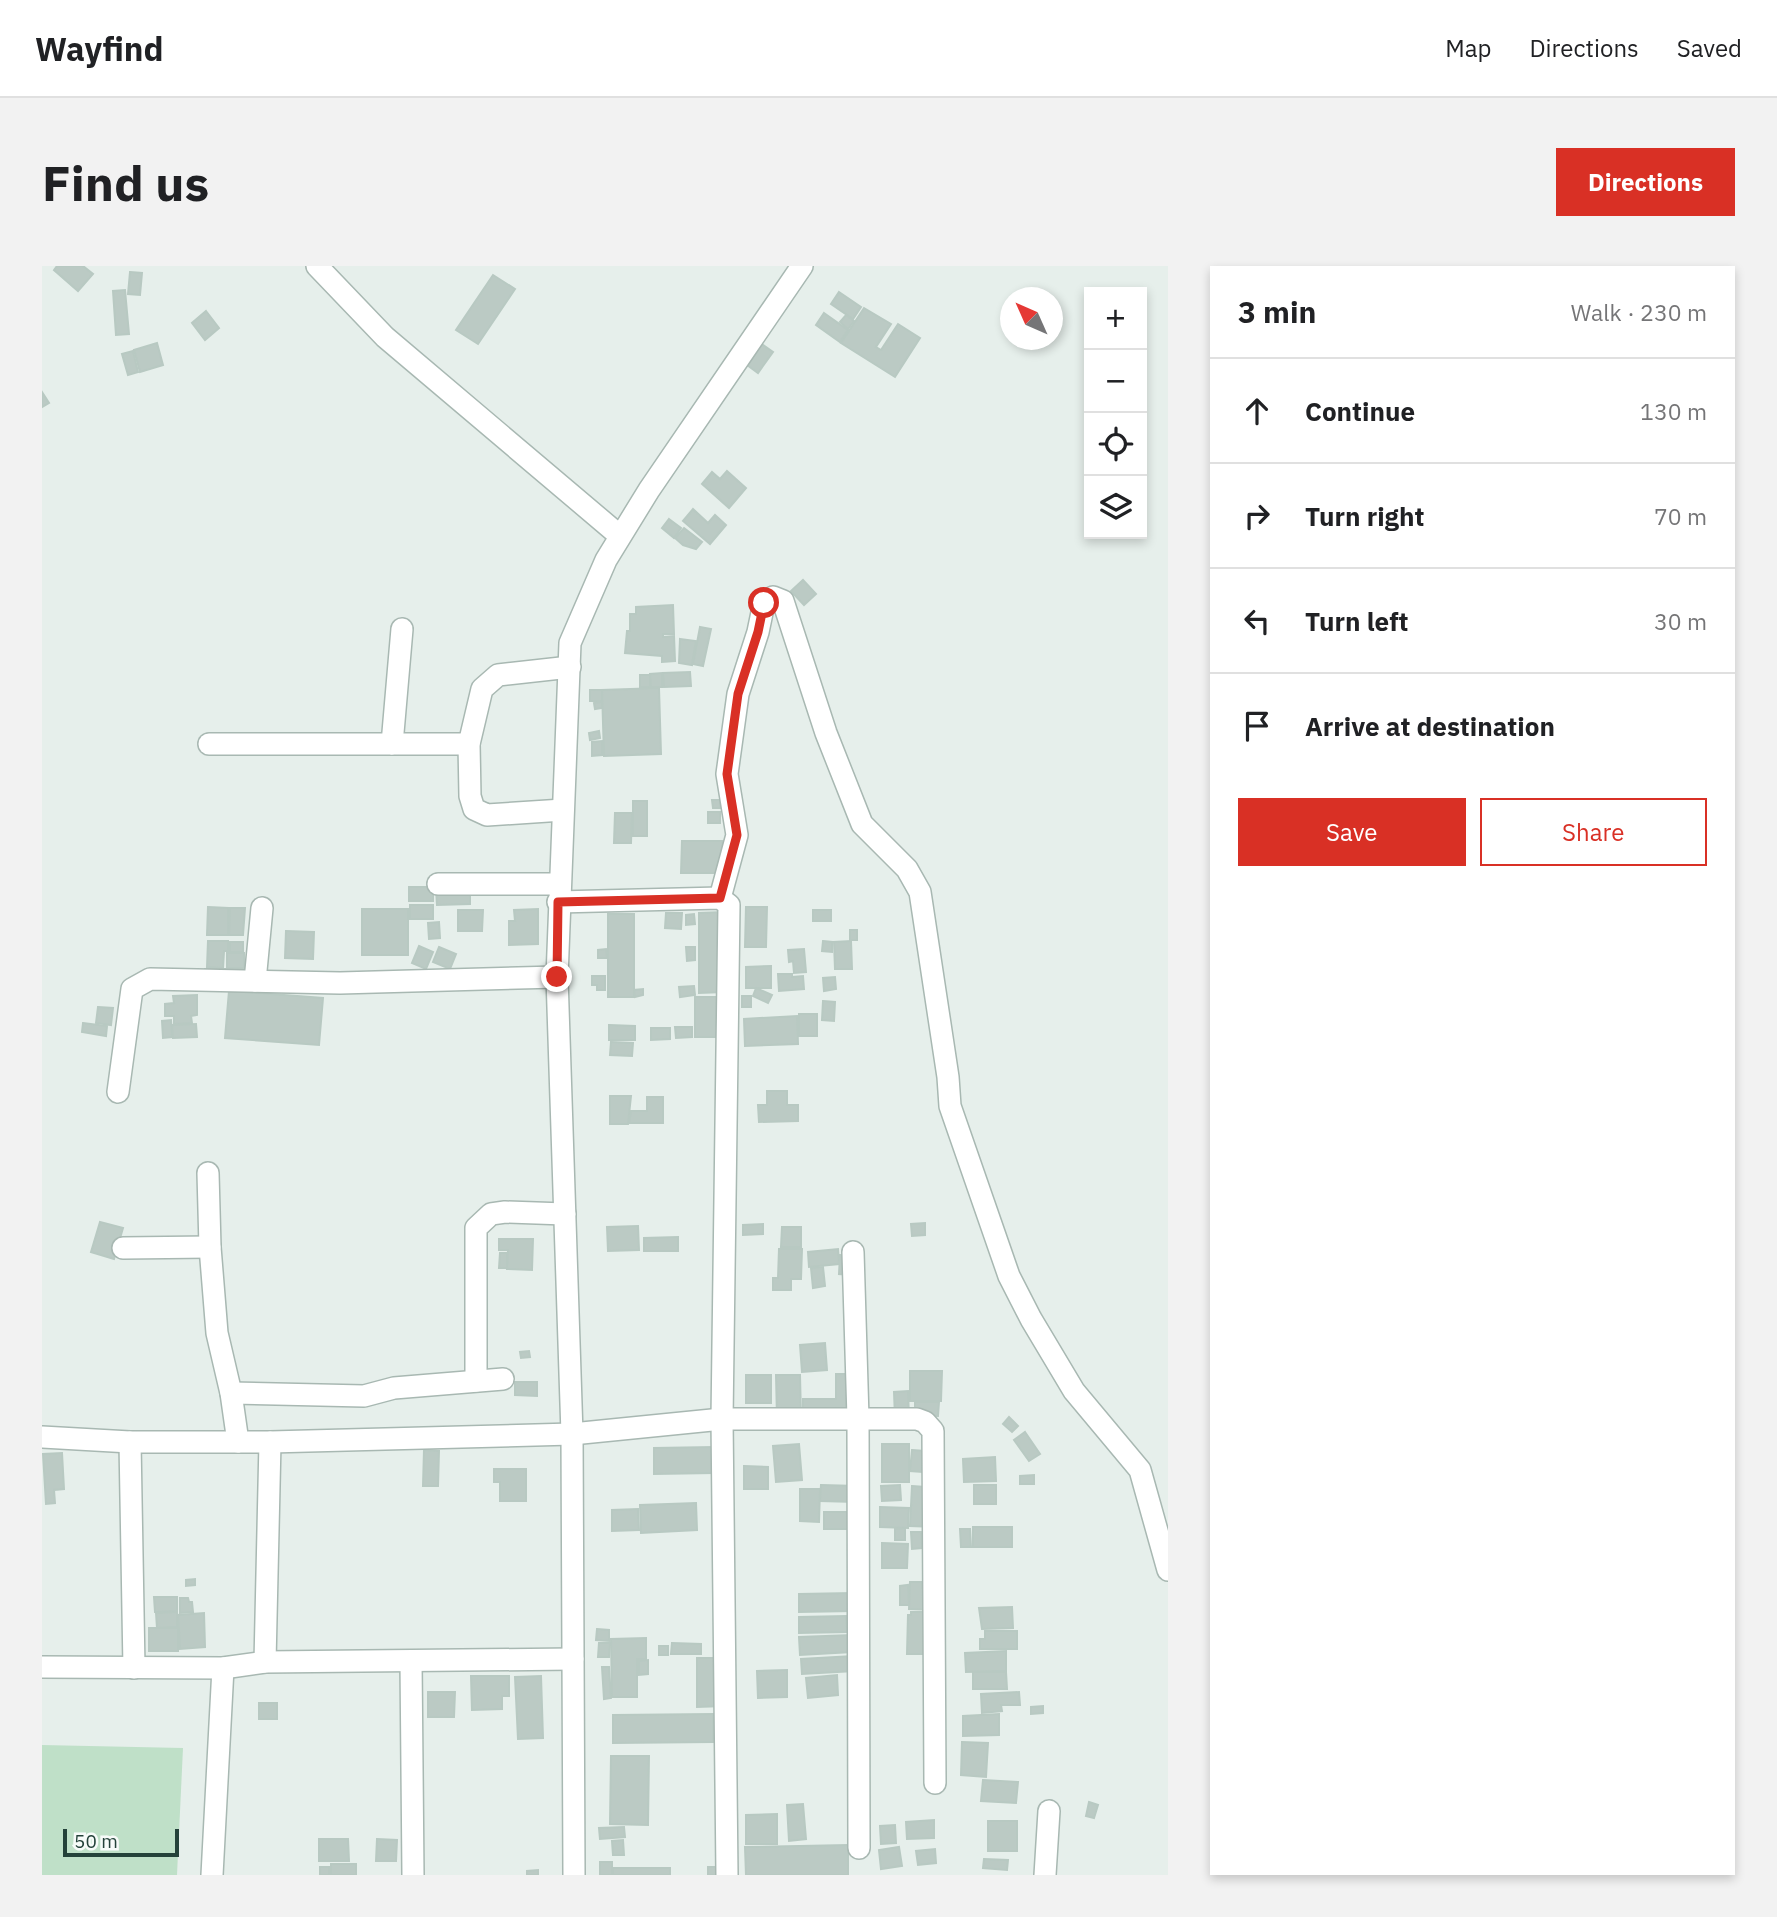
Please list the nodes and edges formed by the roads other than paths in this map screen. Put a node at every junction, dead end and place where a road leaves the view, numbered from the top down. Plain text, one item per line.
1 (317, 266) edge
2 (802, 266) edge
3 (620, 536) junction
4 (402, 629) dead end
5 (570, 667) junction
6 (209, 744) dead end
7 (392, 744) junction
8 (469, 744) junction
9 (564, 810) junction
10 (438, 884) dead end
11 (559, 893) junction
12 (720, 898) junction
13 (262, 908) dead end
14 (557, 977) junction
15 (255, 981) junction
16 (118, 1092) dead end
17 (208, 1173) dead end
18 (565, 1214) junction
19 (210, 1247) junction
20 (123, 1248) dead end
21 (853, 1252) dead end
22 (503, 1379) dead end
23 (476, 1381) junction
24 (232, 1393) junction
25 (858, 1418) junction
26 (722, 1419) junction
27 (572, 1434) junction
28 (42, 1437) edge
29 (130, 1442) junction
30 (237, 1442) junction
31 (270, 1442) junction
32 (1168, 1570) edge
33 (573, 1659) junction
34 (411, 1661) junction
35 (265, 1662) junction
36 (42, 1667) edge
37 (134, 1668) junction
38 (223, 1668) junction
39 (935, 1783) dead end
40 (1049, 1811) dead end
41 (859, 1848) dead end
42 (212, 1875) edge
43 (413, 1875) edge
44 (574, 1875) edge
45 (727, 1875) edge
46 (1045, 1875) edge

1 - 3 street
2 - 3 street
3 - 5 street
4 - 7 street
5 - 8 street
5 - 9 street
6 - 7 street
7 - 8 street
8 - 9 street
9 - 11 street
10 - 11 street
11 - 12 street
11 - 14 street
12 - 26 street
12 - 32 street
13 - 15 street
14 - 15 street
14 - 18 street
15 - 16 street
17 - 19 street
18 - 23 street
18 - 27 street
19 - 20 street
19 - 24 street
21 - 25 street
22 - 23 street
23 - 24 street
24 - 30 street
25 - 26 street
25 - 39 street
25 - 41 street
26 - 27 street
26 - 45 street
27 - 31 street
27 - 33 street
28 - 29 street
29 - 30 street
29 - 37 street
30 - 31 street
31 - 35 street
33 - 34 street
33 - 44 street
34 - 35 street
34 - 43 street
35 - 38 street
36 - 37 street
37 - 38 street
38 - 42 street
40 - 46 street

